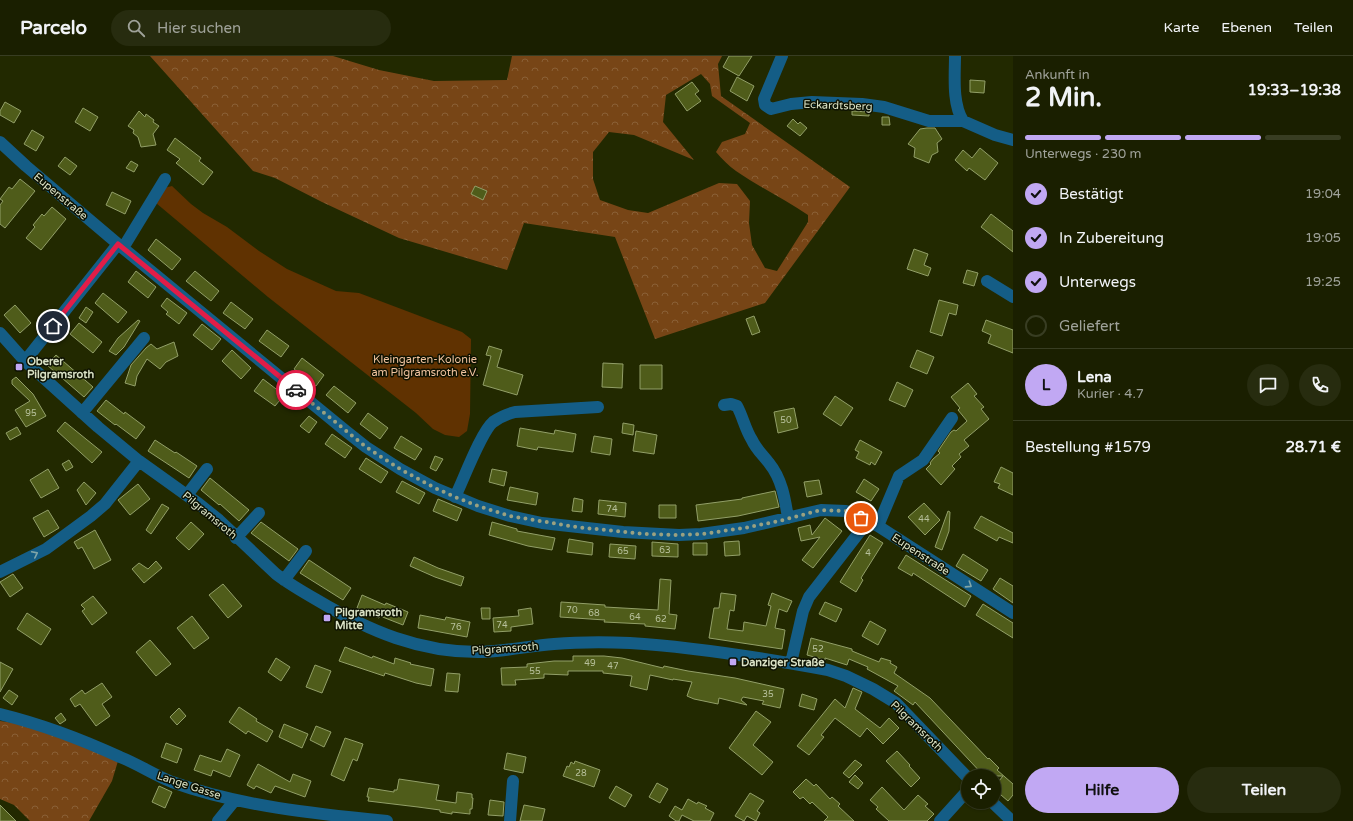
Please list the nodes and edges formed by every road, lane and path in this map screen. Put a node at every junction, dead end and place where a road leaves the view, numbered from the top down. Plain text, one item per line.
1 (782, 56) edge
2 (955, 56) edge
3 (963, 120) junction
4 (1013, 140) edge
5 (0, 142) edge
6 (164, 179) dead end
7 (120, 246) junction
8 (987, 281) dead end
9 (1013, 297) edge
10 (0, 333) edge
11 (144, 338) dead end
12 (25, 361) junction
13 (724, 405) dead end
14 (598, 407) dead end
15 (82, 413) junction
16 (952, 418) dead end
17 (139, 460) junction
18 (208, 469) dead end
19 (187, 495) junction
20 (455, 497) junction
21 (259, 513) dead end
22 (788, 518) junction
23 (873, 523) junction
24 (236, 538) junction
25 (306, 551) dead end
26 (0, 572) edge
27 (284, 580) junction
28 (1013, 613) edge
29 (791, 663) junction
30 (0, 714) edge
31 (961, 771) edge
32 (513, 780) dead end
33 (961, 798) edge
34 (235, 800) junction
35 (999, 809) edge
36 (218, 821) edge
37 (387, 821) edge
38 (510, 821) edge
39 (940, 821) edge
40 (1012, 821) edge

1 - 3 street, Eckardtsberg
2 - 3 street
3 - 4 street, Eckardtsberg
5 - 7 street, Eupenstraße
6 - 7 street
7 - 12 street
7 - 20 street, Eupenstraße
8 - 9 street
10 - 12 street, Pilgramsroth
11 - 15 street
12 - 15 street, Pilgramsroth
13 - 22 street
14 - 20 street
15 - 17 street, Pilgramsroth
16 - 23 street
17 - 19 street, Pilgramsroth
26 -> 17 street
18 - 19 street
19 - 24 street, Pilgramsroth
20 - 22 street, Eupenstraße
21 - 24 street
22 - 23 street, Eupenstraße
23 -> 28 street, Eupenstraße
23 - 29 street
24 - 27 street, Pilgramsroth
25 - 27 street
27 - 29 street, Pilgramsroth
29 - 31 street, Pilgramsroth
30 - 34 street, Lange Gasse
32 - 38 street
33 - 39 street
34 - 36 street
34 - 37 street, Lange Gasse
35 - 40 street

